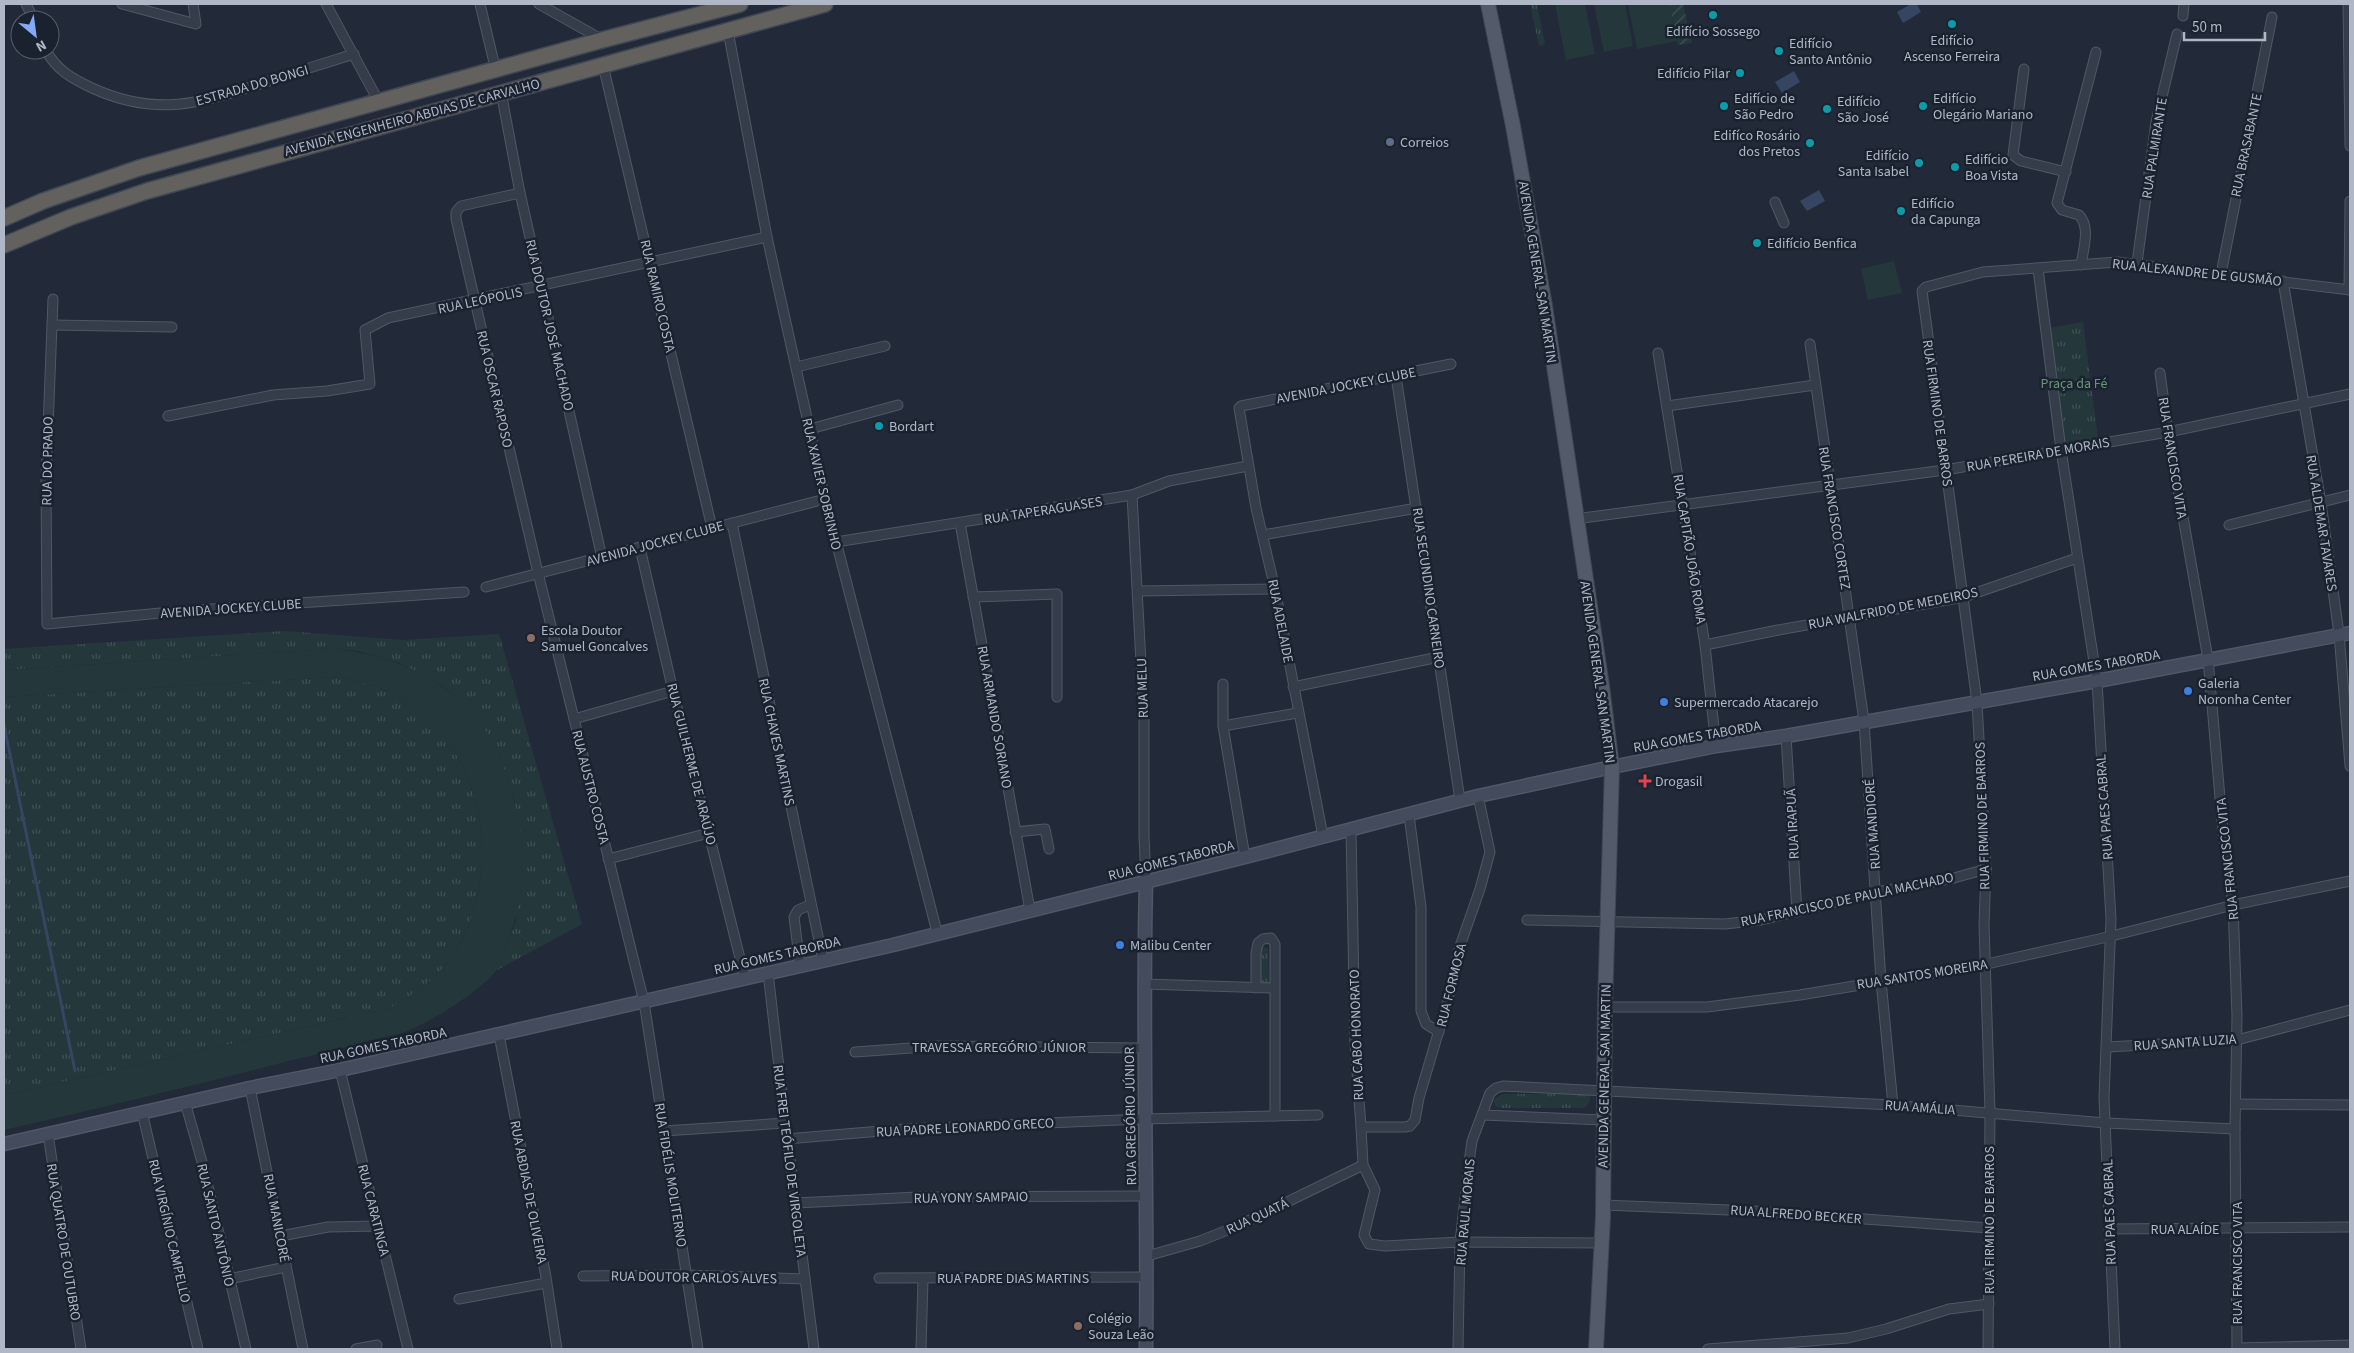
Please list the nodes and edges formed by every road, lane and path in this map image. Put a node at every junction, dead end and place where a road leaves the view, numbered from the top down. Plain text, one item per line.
1 (122, 4) edge
2 (193, 4) edge
3 (326, 4) edge
4 (480, 4) edge
5 (539, 4) edge
6 (740, 4) edge
7 (825, 4) edge
8 (1488, 4) edge
9 (2184, 4) edge
10 (2348, 4) edge
11 (698, 9) edge
12 (2184, 16) dead end
13 (2272, 17) dead end
14 (728, 30) junction
15 (2177, 34) dead end
16 (602, 40) junction
17 (2096, 52) dead end
18 (354, 54) junction
19 (53, 60) edge
20 (603, 65) junction
21 (2024, 69) dead end
22 (496, 70) junction
23 (501, 92) junction
24 (379, 102) junction
25 (2350, 146) edge
26 (2066, 172) junction
27 (520, 193) junction
28 (2350, 201) edge
29 (1774, 202) dead end
30 (4, 218) edge
31 (1784, 223) dead end
32 (768, 237) junction
33 (4, 244) edge
34 (650, 262) junction
35 (2137, 263) junction
36 (2081, 265) junction
37 (2038, 269) junction
38 (2221, 274) junction
39 (2284, 281) junction
40 (542, 287) junction
41 (1926, 287) joint
42 (2350, 290) edge
43 (53, 299) dead end
44 (474, 300) junction
45 (52, 325) junction
46 (172, 327) dead end
47 (1810, 344) dead end
48 (885, 346) dead end
49 (1658, 353) dead end
50 (1451, 364) dead end
51 (796, 367) junction
52 (2160, 373) dead end
53 (1396, 376) junction
54 (1816, 385) junction
55 (2350, 394) edge
56 (2303, 403) junction
57 (898, 405) dead end
58 (1241, 406) joint
59 (1666, 406) junction
60 (168, 416) dead end
61 (810, 429) junction
62 (2168, 432) junction
63 (2061, 450) junction
64 (1248, 466) junction
65 (1945, 470) junction
66 (1830, 486) junction
67 (1132, 495) junction
68 (2350, 495) edge
69 (825, 499) junction
70 (2321, 503) junction
71 (1683, 506) junction
72 (1417, 508) junction
73 (1575, 519) junction
74 (732, 523) junction
75 (960, 523) junction
76 (2229, 525) dead end
77 (712, 528) junction
78 (1263, 535) junction
79 (836, 542) junction
80 (640, 548) junction
81 (602, 558) junction
82 (2077, 558) junction
83 (538, 573) junction
84 (486, 586) dead end
85 (1275, 589) junction
86 (1139, 591) junction
87 (464, 592) dead end
88 (1964, 597) junction
89 (973, 598) junction
90 (1850, 617) junction
91 (47, 624) joint
92 (2344, 634) edge
93 (1705, 645) junction
94 (1439, 658) junction
95 (2208, 659) junction
96 (2097, 681) junction
97 (1222, 684) dead end
98 (1293, 686) junction
99 (673, 691) junction
100 (1057, 697) dead end
101 (1977, 702) junction
102 (1298, 714) junction
103 (574, 719) junction
104 (1864, 721) junction
105 (1223, 726) junction
106 (1786, 736) junction
107 (1716, 746) junction
108 (2350, 754) edge
109 (2350, 766) edge
110 (1612, 767) junction
111 (1478, 796) junction
112 (1460, 800) junction
113 (1409, 815) junction
114 (1351, 829) junction
115 (1015, 832) junction
116 (709, 833) junction
117 (1323, 836) junction
118 (1049, 849) dead end
119 (1245, 857) junction
120 (608, 859) junction
121 (1986, 869) junction
122 (2350, 881) edge
123 (1146, 882) junction
124 (1877, 892) junction
125 (810, 904) junction
126 (2233, 905) junction
127 (1030, 910) junction
128 (1797, 912) junction
129 (1527, 920) dead end
130 (1607, 922) junction
131 (937, 932) junction
132 (2112, 936) junction
133 (823, 960) junction
134 (1986, 964) junction
135 (800, 965) junction
136 (768, 972) junction
137 (746, 978) junction
138 (1881, 981) junction
139 (1144, 984) junction
140 (1256, 988) junction
141 (1274, 988) junction
142 (644, 1002) junction
143 (1605, 1007) junction
144 (2350, 1010) edge
145 (1439, 1032) junction
146 (500, 1034) junction
147 (2237, 1040) junction
148 (2107, 1047) junction
149 (1143, 1048) junction
150 (855, 1052) dead end
151 (340, 1070) junction
152 (1503, 1086) joint
153 (250, 1088) junction
154 (1604, 1090) junction
155 (185, 1102) junction
156 (2236, 1104) junction
157 (1894, 1105) junction
158 (2350, 1105) edge
159 (142, 1112) junction
160 (1990, 1112) junction
161 (1318, 1115) dead end
162 (1482, 1115) junction
163 (1275, 1116) junction
164 (1144, 1119) junction
165 (1604, 1120) junction
166 (785, 1123) junction
167 (2106, 1123) junction
168 (1360, 1127) junction
169 (2235, 1129) junction
170 (664, 1131) junction
171 (48, 1134) junction
172 (786, 1139) junction
173 (4, 1144) edge
174 (1363, 1165) junction
175 (1146, 1196) junction
176 (796, 1203) junction
177 (1603, 1204) junction
178 (378, 1226) junction
179 (2350, 1227) edge
180 (1989, 1228) junction
181 (2237, 1228) junction
182 (2109, 1229) junction
183 (281, 1236) junction
184 (1460, 1242) junction
185 (1601, 1243) junction
186 (1147, 1256) junction
187 (286, 1267) junction
188 (687, 1275) junction
189 (583, 1276) dead end
190 (1147, 1276) junction
191 (229, 1278) junction
192 (879, 1278) dead end
193 (924, 1278) junction
194 (805, 1279) junction
195 (546, 1283) junction
196 (459, 1299) dead end
197 (1988, 1304) junction
198 (378, 1345) dead end
199 (2350, 1345) edge
200 (1796, 1346) edge
201 (80, 1349) edge
202 (198, 1349) edge
203 (246, 1349) edge
204 (303, 1349) edge
205 (356, 1349) edge
206 (408, 1349) edge
207 (556, 1349) edge
208 (698, 1349) edge
209 (814, 1349) edge
210 (921, 1349) edge
211 (1146, 1349) edge
212 (1458, 1349) edge
213 (1596, 1349) edge
214 (1708, 1349) edge
215 (1988, 1349) edge
216 (2115, 1349) edge
217 (2237, 1349) edge

1 - 2 street
3 - 18 street
4 - 22 street
5 - 16 street
6 - 11 highway, AVENIDA ENGENHEIRO ABDIAS DE CARVALHO
7 - 14 highway, AVENIDA ENGENHEIRO ABDIAS DE CARVALHO
8 - 73 main road, AVENIDA GENERAL SAN MARTIN
9 - 12 street
10 - 25 street
11 - 16 highway, AVENIDA ENGENHEIRO ABDIAS DE CARVALHO
13 - 38 street, RUA BRASABANTE
14 - 20 highway, AVENIDA ENGENHEIRO ABDIAS DE CARVALHO
14 - 32 street, RUA XAVIER SOBRINHO
15 - 35 street, RUA PALMIRANTE
16 - 22 highway, AVENIDA ENGENHEIRO ABDIAS DE CARVALHO
17 - 26 street
18 - 19 street, ESTRADA DO BONGI
18 - 24 street
20 - 23 highway, AVENIDA ENGENHEIRO ABDIAS DE CARVALHO
20 - 34 street, RUA RAMIRO COSTA
21 - 26 street
22 - 24 highway, AVENIDA ENGENHEIRO ABDIAS DE CARVALHO
23 - 27 street, RUA DOUTOR JOSÉ MACHADO
23 - 33 highway, AVENIDA ENGENHEIRO ABDIAS DE CARVALHO
24 - 30 highway, AVENIDA ENGENHEIRO ABDIAS DE CARVALHO
26 - 36 street
27 - 40 street, RUA DOUTOR JOSÉ MACHADO
27 - 44 street, RUA OSCAR RAPOSO
28 - 42 street
29 - 31 street
32 - 34 street, RUA LEÓPOLIS
32 - 51 street, RUA XAVIER SOBRINHO
34 - 40 street, RUA LEÓPOLIS
34 - 77 street, RUA RAMIRO COSTA
35 - 36 street, RUA ALEXANDRE DE GUSMÃO
35 - 38 street, RUA ALEXANDRE DE GUSMÃO
36 - 37 street, RUA ALEXANDRE DE GUSMÃO
37 - 41 street, RUA ALEXANDRE DE GUSMÃO
37 - 63 street, RUA PAES CABRAL
38 - 39 street, RUA ALEXANDRE DE GUSMÃO
39 - 42 street, RUA ALEXANDRE DE GUSMÃO
39 - 56 street, RUA ALDEMAR TAVARES
40 - 44 street, RUA LEÓPOLIS
40 - 81 street, RUA DOUTOR JOSÉ MACHADO
41 - 65 street, RUA FIRMINO DE BARROS
43 - 45 street, RUA DO PRADO
44 - 60 street, RUA LEÓPOLIS
44 - 83 street, RUA OSCAR RAPOSO
45 - 46 street
45 - 91 street, RUA DO PRADO
47 - 54 street, RUA FRANCISCO CORTEZ
48 - 51 street
49 - 59 street, RUA CAPITÃO JOÃO ROMA
50 - 53 street, AVENIDA JOCKEY CLUBE
51 - 61 street, RUA XAVIER SOBRINHO
52 - 62 street, RUA FRANCISCO VITA
53 - 58 street, AVENIDA JOCKEY CLUBE
53 - 72 street, RUA SECUNDINO CARNEIRO
54 - 59 street
54 - 66 street, RUA FRANCISCO CORTEZ
55 - 56 street, RUA PEREIRA DE MORAIS
56 - 62 street, RUA PEREIRA DE MORAIS
56 - 70 street, RUA ALDEMAR TAVARES
57 - 61 street
58 - 64 street, RUA ADELAIDE
59 - 71 street, RUA CAPITÃO JOÃO ROMA
61 - 69 street, RUA XAVIER SOBRINHO
62 - 63 street, RUA PEREIRA DE MORAIS
62 - 95 street, RUA FRANCISCO VITA
63 - 65 street, RUA PEREIRA DE MORAIS
63 - 82 street, RUA PAES CABRAL
64 - 67 street, RUA TAPERAGUASES
64 - 78 street, RUA ADELAIDE
65 - 66 street, RUA PEREIRA DE MORAIS
65 - 88 street, RUA FIRMINO DE BARROS
66 - 71 street, RUA PEREIRA DE MORAIS
66 - 90 street, RUA FRANCISCO CORTEZ
67 - 75 street, RUA TAPERAGUASES
67 - 86 street, RUA MELU
68 - 70 street
69 - 74 street, AVENIDA JOCKEY CLUBE
69 - 79 street, RUA XAVIER SOBRINHO
70 - 76 street
70 - 92 street, RUA ALDEMAR TAVARES
71 - 73 street, RUA PEREIRA DE MORAIS
71 - 93 street, RUA CAPITÃO JOÃO ROMA
72 - 78 street
72 - 94 street, RUA SECUNDINO CARNEIRO
73 - 110 main road, AVENIDA GENERAL SAN MARTIN
74 - 77 street, AVENIDA JOCKEY CLUBE
74 - 125 street, RUA CHAVES MARTINS
75 - 79 street, RUA TAPERAGUASES
75 - 89 street, RUA ARMANDO SORIANO
77 - 80 street, AVENIDA JOCKEY CLUBE
78 - 85 street, RUA ADELAIDE
79 - 131 street, RUA XAVIER SOBRINHO
80 - 81 street, AVENIDA JOCKEY CLUBE
80 - 99 street, RUA GUILHERME DE ARAÚJO
81 - 83 street, AVENIDA JOCKEY CLUBE
82 - 88 street, RUA WALFRIDO DE MEDEIROS
82 - 96 street, RUA PAES CABRAL
83 - 84 street, AVENIDA JOCKEY CLUBE
83 - 103 street, RUA AUSTRO COSTA
85 - 86 street
85 - 98 street, RUA ADELAIDE
86 - 123 street, RUA MELU
87 - 91 street, AVENIDA JOCKEY CLUBE
88 - 90 street, RUA WALFRIDO DE MEDEIROS
88 - 101 street, RUA FIRMINO DE BARROS
89 - 100 street
89 - 115 street, RUA ARMANDO SORIANO
90 - 93 street, RUA WALFRIDO DE MEDEIROS
90 - 104 street, RUA FRANCISCO CORTEZ
92 - 95 main road, RUA GOMES TABORDA
92 - 108 street, RUA ALDEMAR TAVARES
93 - 107 street, RUA CAPITÃO JOÃO ROMA
94 - 98 street
94 - 112 street, RUA SECUNDINO CARNEIRO
95 - 96 main road, RUA GOMES TABORDA
95 - 126 street, RUA FRANCISCO VITA
96 - 101 main road, RUA GOMES TABORDA
96 - 132 street, RUA PAES CABRAL
97 - 105 street
98 - 102 street, RUA ADELAIDE
99 - 103 street
99 - 116 street, RUA GUILHERME DE ARAÚJO
101 - 104 main road, RUA GOMES TABORDA
101 - 121 street, RUA FIRMINO DE BARROS
102 - 105 street
102 - 117 street, RUA ADELAIDE
103 - 120 street, RUA AUSTRO COSTA
104 - 106 main road, RUA GOMES TABORDA
104 - 124 street, RUA MANDIORÉ
105 - 119 street
106 - 107 main road, RUA GOMES TABORDA
106 - 128 street, RUA IRAPUÃ
107 - 110 main road, RUA GOMES TABORDA
108 - 109 street, RUA ALDEMAR TAVARES
110 - 111 main road, RUA GOMES TABORDA
110 - 130 main road, AVENIDA GENERAL SAN MARTIN
111 - 112 main road, RUA GOMES TABORDA
111 - 145 street, RUA FORMOSA
112 - 113 main road, RUA GOMES TABORDA
113 - 114 main road, RUA GOMES TABORDA
113 - 145 street
114 - 117 main road, RUA GOMES TABORDA
114 - 168 street, RUA CABO HONORATO
115 - 118 street
115 - 127 street, RUA ARMANDO SORIANO
116 - 120 street
116 - 137 street, RUA GUILHERME DE ARAÚJO
117 - 119 main road, RUA GOMES TABORDA
119 - 123 main road, RUA GOMES TABORDA
120 - 142 street, RUA AUSTRO COSTA
121 - 124 street, RUA FRANCISCO DE PAULA MACHADO
121 - 134 street, RUA FIRMINO DE BARROS
122 - 126 street, RUA SANTOS MOREIRA
123 - 127 main road, RUA GOMES TABORDA
123 - 139 main road, RUA GREGÓRIO JÚNIOR
124 - 128 street, RUA FRANCISCO DE PAULA MACHADO
124 - 138 street, RUA MANDIORÉ
125 - 133 street, RUA CHAVES MARTINS
125 - 135 street
126 - 132 street, RUA SANTOS MOREIRA
126 - 147 street, RUA FRANCISCO VITA
127 - 131 main road, RUA GOMES TABORDA
128 - 130 street, RUA FRANCISCO DE PAULA MACHADO
129 - 130 street, RUA FRANCISCO DE PAULA MACHADO
130 - 143 main road, AVENIDA GENERAL SAN MARTIN
131 - 133 main road, RUA GOMES TABORDA
132 - 134 street, RUA SANTOS MOREIRA
132 - 148 street, RUA PAES CABRAL
133 - 135 main road, RUA GOMES TABORDA
134 - 138 street, RUA SANTOS MOREIRA
134 - 160 street, RUA FIRMINO DE BARROS
135 - 136 main road, RUA GOMES TABORDA
136 - 137 main road, RUA GOMES TABORDA
136 - 166 street, RUA FREI TEÓFILO DE VIRGOLETA
137 - 142 main road, RUA GOMES TABORDA
138 - 143 street, RUA SANTOS MOREIRA
138 - 157 street, RUA MANDIORÉ
139 - 140 street
139 - 149 main road, RUA GREGÓRIO JÚNIOR
140 - 141 street
140 - 141 street
141 - 163 street
142 - 146 main road, RUA GOMES TABORDA
142 - 170 street, RUA FIDÉLIS MOLITERNO
143 - 154 main road, AVENIDA GENERAL SAN MARTIN
144 - 147 street, RUA SANTA LUZIA
145 - 168 street, RUA FORMOSA
146 - 151 main road, RUA GOMES TABORDA
146 - 195 street, RUA ABDIAS DE OLIVEIRA
147 - 148 street, RUA SANTA LUZIA
147 - 156 street, RUA FRANCISCO VITA
148 - 167 street, RUA PAES CABRAL
149 - 150 street, TRAVESSA GREGÓRIO JÚNIOR
149 - 164 main road, RUA GREGÓRIO JÚNIOR
151 - 153 main road, RUA GOMES TABORDA
151 - 178 street, RUA CARATINGA
152 - 154 street, RUA AMÁLIA
152 - 162 street, RUA RAUL MORAIS
153 - 155 main road, RUA GOMES TABORDA
153 - 183 street, RUA MANICORÉ
154 - 157 street, RUA AMÁLIA
154 - 165 main road, AVENIDA GENERAL SAN MARTIN
155 - 159 main road, RUA GOMES TABORDA
155 - 191 street, RUA SANTO ANTÔNIO
156 - 158 street
156 - 169 street, RUA FRANCISCO VITA
157 - 160 street, RUA AMÁLIA
159 - 171 main road, RUA GOMES TABORDA
159 - 202 street, RUA VIRGÍNIO CAMPELLO
160 - 167 street, RUA AMÁLIA
160 - 180 street, RUA FIRMINO DE BARROS
161 - 163 street, RUA PADRE LEONARDO GRECO
162 - 165 street
162 - 184 street, RUA RAUL MORAIS
163 - 164 street, RUA PADRE LEONARDO GRECO
164 - 172 street, RUA PADRE LEONARDO GRECO
164 - 175 main road, RUA GREGÓRIO JÚNIOR
165 - 177 main road, AVENIDA GENERAL SAN MARTIN
166 - 170 street
166 - 172 street, RUA FREI TEÓFILO DE VIRGOLETA
167 - 169 street, RUA AMÁLIA
167 - 182 street, RUA PAES CABRAL
168 - 174 street, RUA CABO HONORATO
169 - 181 street, RUA FRANCISCO VITA
170 - 188 street, RUA FIDÉLIS MOLITERNO
171 - 173 main road, RUA GOMES TABORDA
171 - 201 street, RUA QUATRO DE OUTUBRO
172 - 176 street, RUA FREI TEÓFILO DE VIRGOLETA
174 - 184 street, RUA CABO HONORATO
174 - 186 street, RUA QUATÁ
175 - 176 street, RUA YONY SAMPAIO
175 - 186 main road, RUA GREGÓRIO JÚNIOR
176 - 194 street, RUA FREI TEÓFILO DE VIRGOLETA
177 - 180 street, RUA ALFREDO BECKER
177 - 185 main road, AVENIDA GENERAL SAN MARTIN
178 - 183 street
178 - 206 street, RUA CARATINGA
179 - 181 street, RUA ALAÍDE
180 - 197 street, RUA FIRMINO DE BARROS
181 - 182 street, RUA ALAÍDE
181 - 217 street, RUA FRANCISCO VITA
182 - 216 street, RUA PAES CABRAL
183 - 187 street, RUA MANICORÉ
184 - 185 street
184 - 212 street, RUA RAUL MORAIS
185 - 213 main road, AVENIDA GENERAL SAN MARTIN
186 - 190 main road, RUA GREGÓRIO JÚNIOR
187 - 191 street
187 - 204 street, RUA MANICORÉ
188 - 189 street, RUA DOUTOR CARLOS ALVES
188 - 194 street, RUA DOUTOR CARLOS ALVES
188 - 208 street, RUA FIDÉLIS MOLITERNO
190 - 193 street, RUA PADRE DIAS MARTINS
190 - 211 main road, RUA GREGÓRIO JÚNIOR
191 - 203 street, RUA SANTO ANTÔNIO
192 - 193 street, RUA PADRE DIAS MARTINS
193 - 210 street
194 - 209 street, RUA FREI TEÓFILO DE VIRGOLETA
195 - 196 street
195 - 207 street, RUA ABDIAS DE OLIVEIRA
197 - 200 street
197 - 215 street, RUA FIRMINO DE BARROS
198 - 205 street
199 - 217 street
200 - 214 street

